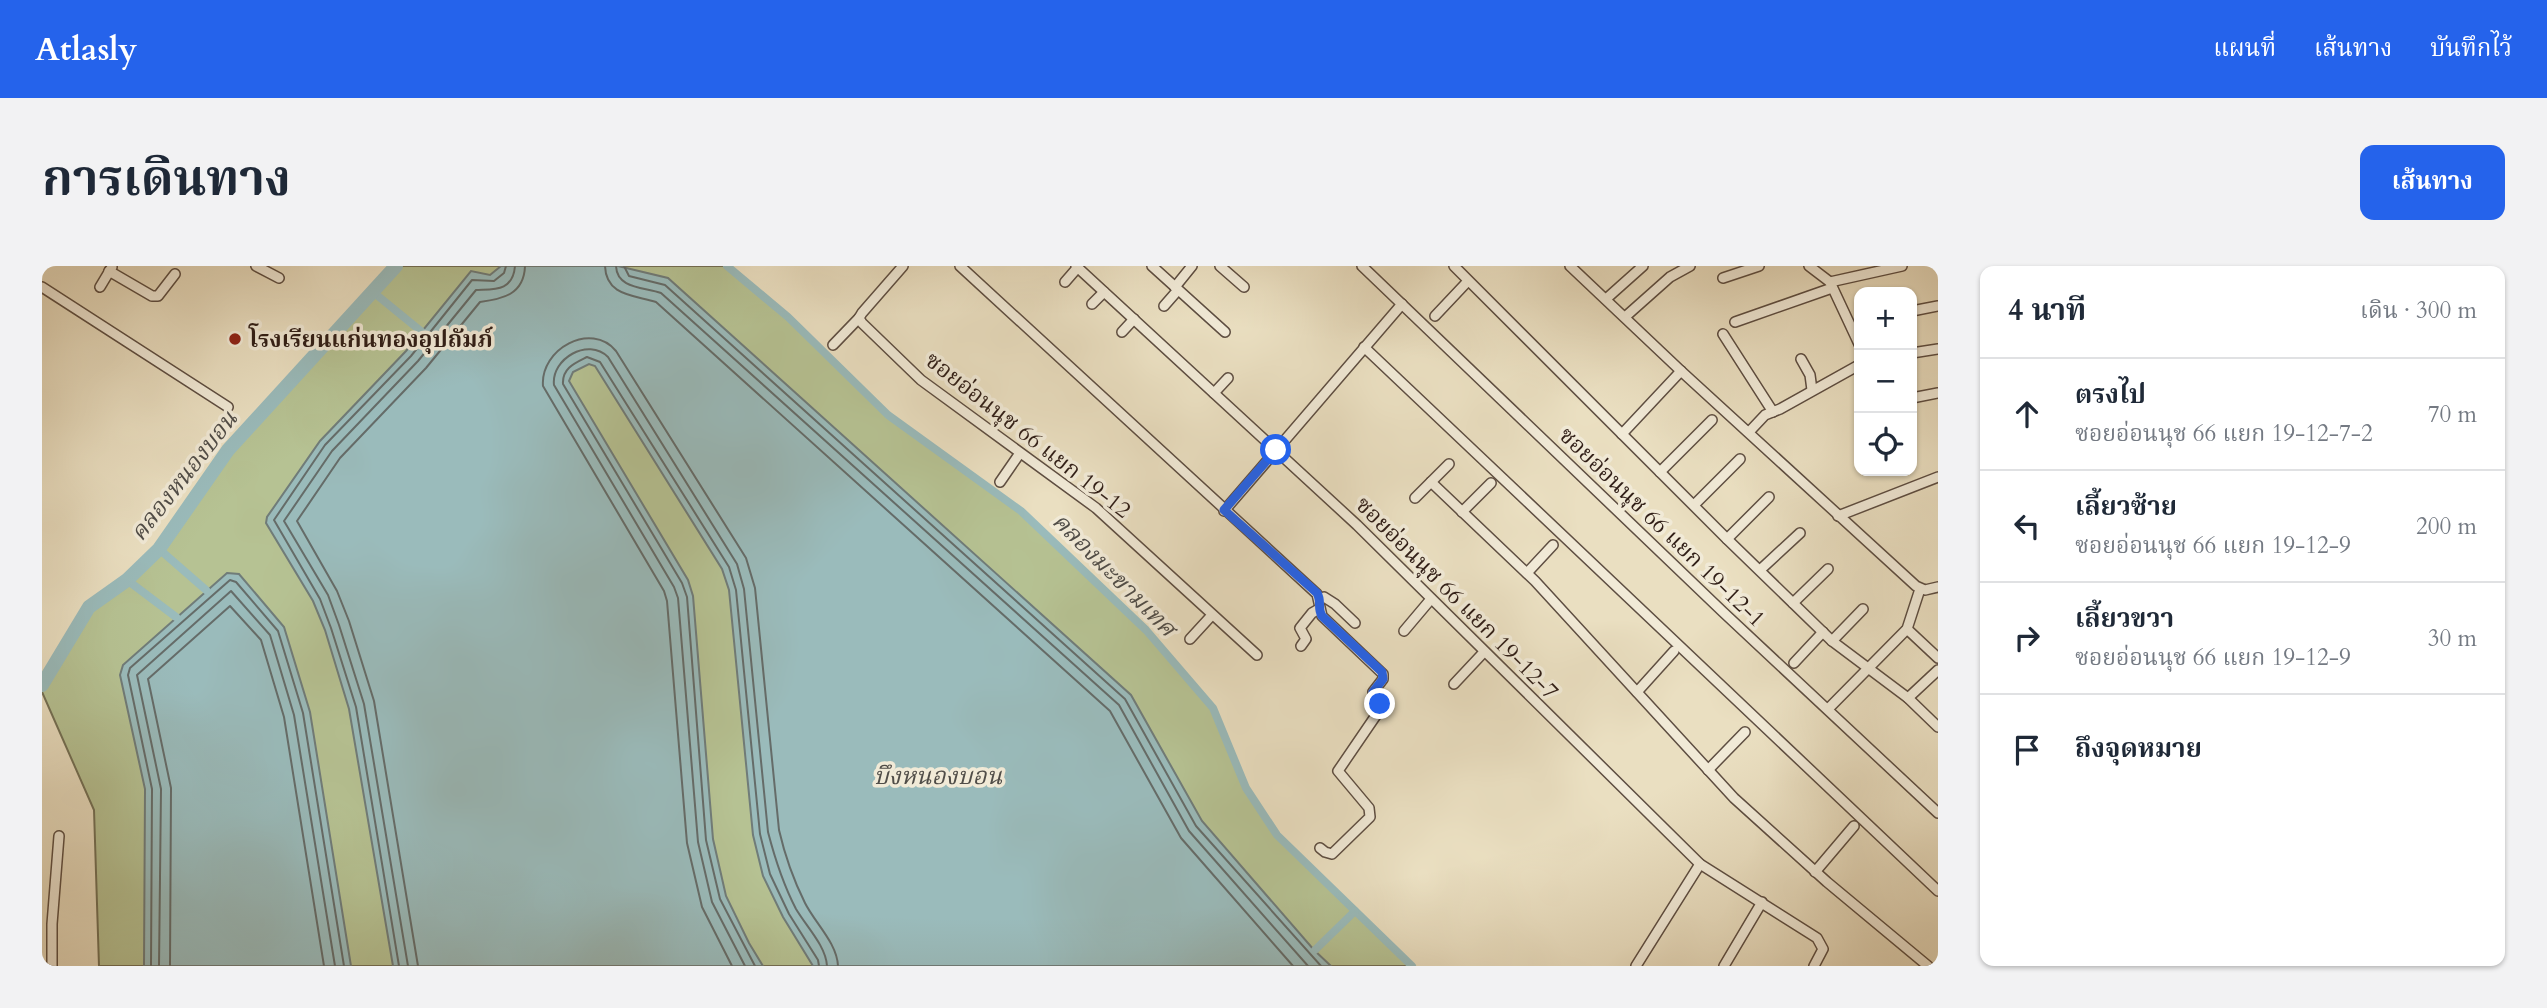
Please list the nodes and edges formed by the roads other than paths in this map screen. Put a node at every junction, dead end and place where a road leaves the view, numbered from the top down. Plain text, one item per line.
1 (256, 266) edge
2 (960, 266) edge
3 (1152, 266) edge
4 (1192, 266) edge
5 (1220, 266) edge
6 (1362, 266) edge
7 (1454, 266) edge
8 (1570, 266) edge
9 (1643, 266) edge
10 (1690, 266) edge
11 (1759, 266) edge
12 (1810, 266) edge
13 (1902, 266) edge
14 (901, 267) edge
15 (1077, 267) edge
16 (111, 269) edge
17 (175, 274) dead end
18 (279, 278) dead end
19 (1723, 278) dead end
20 (1468, 281) junction
21 (1065, 282) dead end
22 (1831, 285) junction
23 (42, 287) edge
24 (100, 287) dead end
25 (1244, 287) dead end
26 (1177, 288) junction
27 (1104, 292) junction
28 (1606, 299) junction
29 (1091, 304) dead end
30 (1402, 304) junction
31 (1164, 306) dead end
32 (1938, 306) edge
33 (1917, 310) edge
34 (1435, 316) dead end
35 (1625, 317) junction
36 (859, 318) junction
37 (1134, 319) junction
38 (1735, 322) dead end
39 (1854, 322) edge
40 (1849, 323) junction
41 (1122, 332) dead end
42 (1225, 332) dead end
43 (1723, 334) dead end
44 (1854, 334) edge
45 (833, 345) dead end
46 (1364, 347) junction
47 (1938, 349) edge
48 (1917, 352) edge
49 (1801, 359) dead end
50 (1854, 368) edge
51 (1681, 372) junction
52 (1228, 378) dead end
53 (1812, 390) junction
54 (1214, 393) junction
55 (1938, 393) edge
56 (1917, 397) edge
57 (228, 407) dead end
58 (1773, 412) junction
59 (1712, 420) dead end
60 (1749, 432) junction
61 (1622, 433) junction
62 (1276, 450) junction
63 (1020, 453) junction
64 (1741, 459) dead end
65 (1449, 464) dead end
66 (1660, 472) junction
67 (1938, 477) edge
68 (1000, 482) dead end
69 (1431, 482) junction
70 (1491, 483) dead end
71 (1415, 498) dead end
72 (1769, 498) dead end
73 (1694, 505) junction
74 (1224, 510) junction
75 (1462, 512) junction
76 (1838, 516) junction
77 (1800, 533) dead end
78 (1727, 539) junction
79 (1553, 545) dead end
80 (1828, 569) dead end
81 (1760, 570) junction
82 (1527, 573) junction
83 (1938, 587) edge
84 (1920, 589) junction
85 (1320, 598) junction
86 (1431, 598) junction
87 (1793, 603) junction
88 (1863, 608) dead end
89 (1319, 609) junction
90 (1212, 615) junction
91 (1355, 623) dead end
92 (1907, 629) junction
93 (1404, 631) dead end
94 (1823, 632) junction
95 (1190, 639) dead end
96 (1832, 641) junction
97 (1301, 646) dead end
98 (1674, 651) dead end
99 (1484, 652) junction
100 (1257, 655) dead end
101 (1938, 658) edge
102 (1794, 663) dead end
103 (1869, 668) junction
104 (1938, 670) edge
105 (1454, 684) dead end
106 (1637, 692) junction
107 (1908, 698) junction
108 (1828, 709) junction
109 (1938, 727) edge
110 (1745, 732) dead end
111 (1709, 770) junction
112 (1938, 813) edge
113 (1854, 826) dead end
114 (60, 836) dead end
115 (1320, 848) dead end
116 (1700, 863) junction
117 (1815, 872) junction
118 (1938, 891) edge
119 (1762, 902) junction
120 (45, 923) edge
121 (52, 966) edge
122 (1636, 966) edge
123 (1724, 966) edge
124 (1814, 966) edge
125 (1928, 966) edge

1 - 18 street
2 - 74 street
3 - 26 street
4 - 26 street
5 - 25 street
6 - 30 street, ซอยอ่อนนุช 66 แยก 19-12-1
7 - 20 street
8 - 28 street
9 - 28 street
10 - 35 street
11 - 19 street
12 - 22 street
13 - 22 street
14 - 36 street
15 - 21 street
15 - 27 street, ซอยอ่อนนุช 66 แยก 19-12-7
16 - 17 street
16 - 24 street
20 - 34 street
20 - 61 street
22 - 38 street
22 - 40 street
23 - 57 street
26 - 31 street
26 - 42 street
27 - 29 street
27 - 37 street, ซอยอ่อนนุช 66 แยก 19-12-7
28 - 35 street
30 - 46 street
30 - 108 street, ซอยอ่อนนุช 66 แยก 19-12-1
32 - 33 street
35 - 51 street
36 - 45 street
36 - 63 street, ซอยอ่อนนุช 66 แยก 19-12
37 - 41 street
37 - 54 street, ซอยอ่อนนุช 66 แยก 19-12-7
39 - 40 street
40 - 44 street
43 - 58 street
46 - 62 street
46 - 118 street
47 - 48 street
49 - 53 street
50 - 53 street
51 - 60 street
51 - 61 street
52 - 54 street
53 - 58 street
54 - 62 street, ซอยอ่อนนุช 66 แยก 19-12-7
55 - 56 street
58 - 60 street
59 - 66 street
60 - 76 street
61 - 66 street
62 - 74 street
62 - 86 street, ซอยอ่อนนุช 66 แยก 19-12-7
63 - 68 street
63 - 90 street, ซอยอ่อนนุช 66 แยก 19-12
64 - 73 street
65 - 69 street
66 - 73 street
67 - 76 street
69 - 71 street
69 - 75 street
70 - 75 street
72 - 78 street
73 - 78 street
74 - 85 street
75 - 82 street
76 - 84 street
77 - 81 street
78 - 81 street
79 - 82 street
80 - 87 street
81 - 87 street
82 - 106 street
83 - 84 street
84 - 92 street
85 - 89 street
85 - 91 street
86 - 93 street
86 - 99 street, ซอยอ่อนนุช 66 แยก 19-12-7
87 - 94 street
88 - 96 street
89 - 97 street
89 - 115 street
90 - 95 street
90 - 100 street, ซอยอ่อนนุช 66 แยก 19-12
92 - 101 street
92 - 103 street
94 - 96 street
94 - 102 street
96 - 103 street
98 - 106 street
99 - 105 street
99 - 116 street, ซอยอ่อนนุช 66 แยก 19-12-7
103 - 107 street
103 - 108 street
104 - 107 street
106 - 111 street
107 - 109 street
108 - 112 street, ซอยอ่อนนุช 66 แยก 19-12-1
110 - 111 street
111 - 117 street
113 - 117 street
114 - 120 street
116 - 119 street, ซอยอ่อนนุช 66 แยก 19-12-7
116 - 122 street
117 - 125 street
119 - 123 street
119 - 124 street, ซอยอ่อนนุช 66 แยก 19-12-7
120 - 121 street

